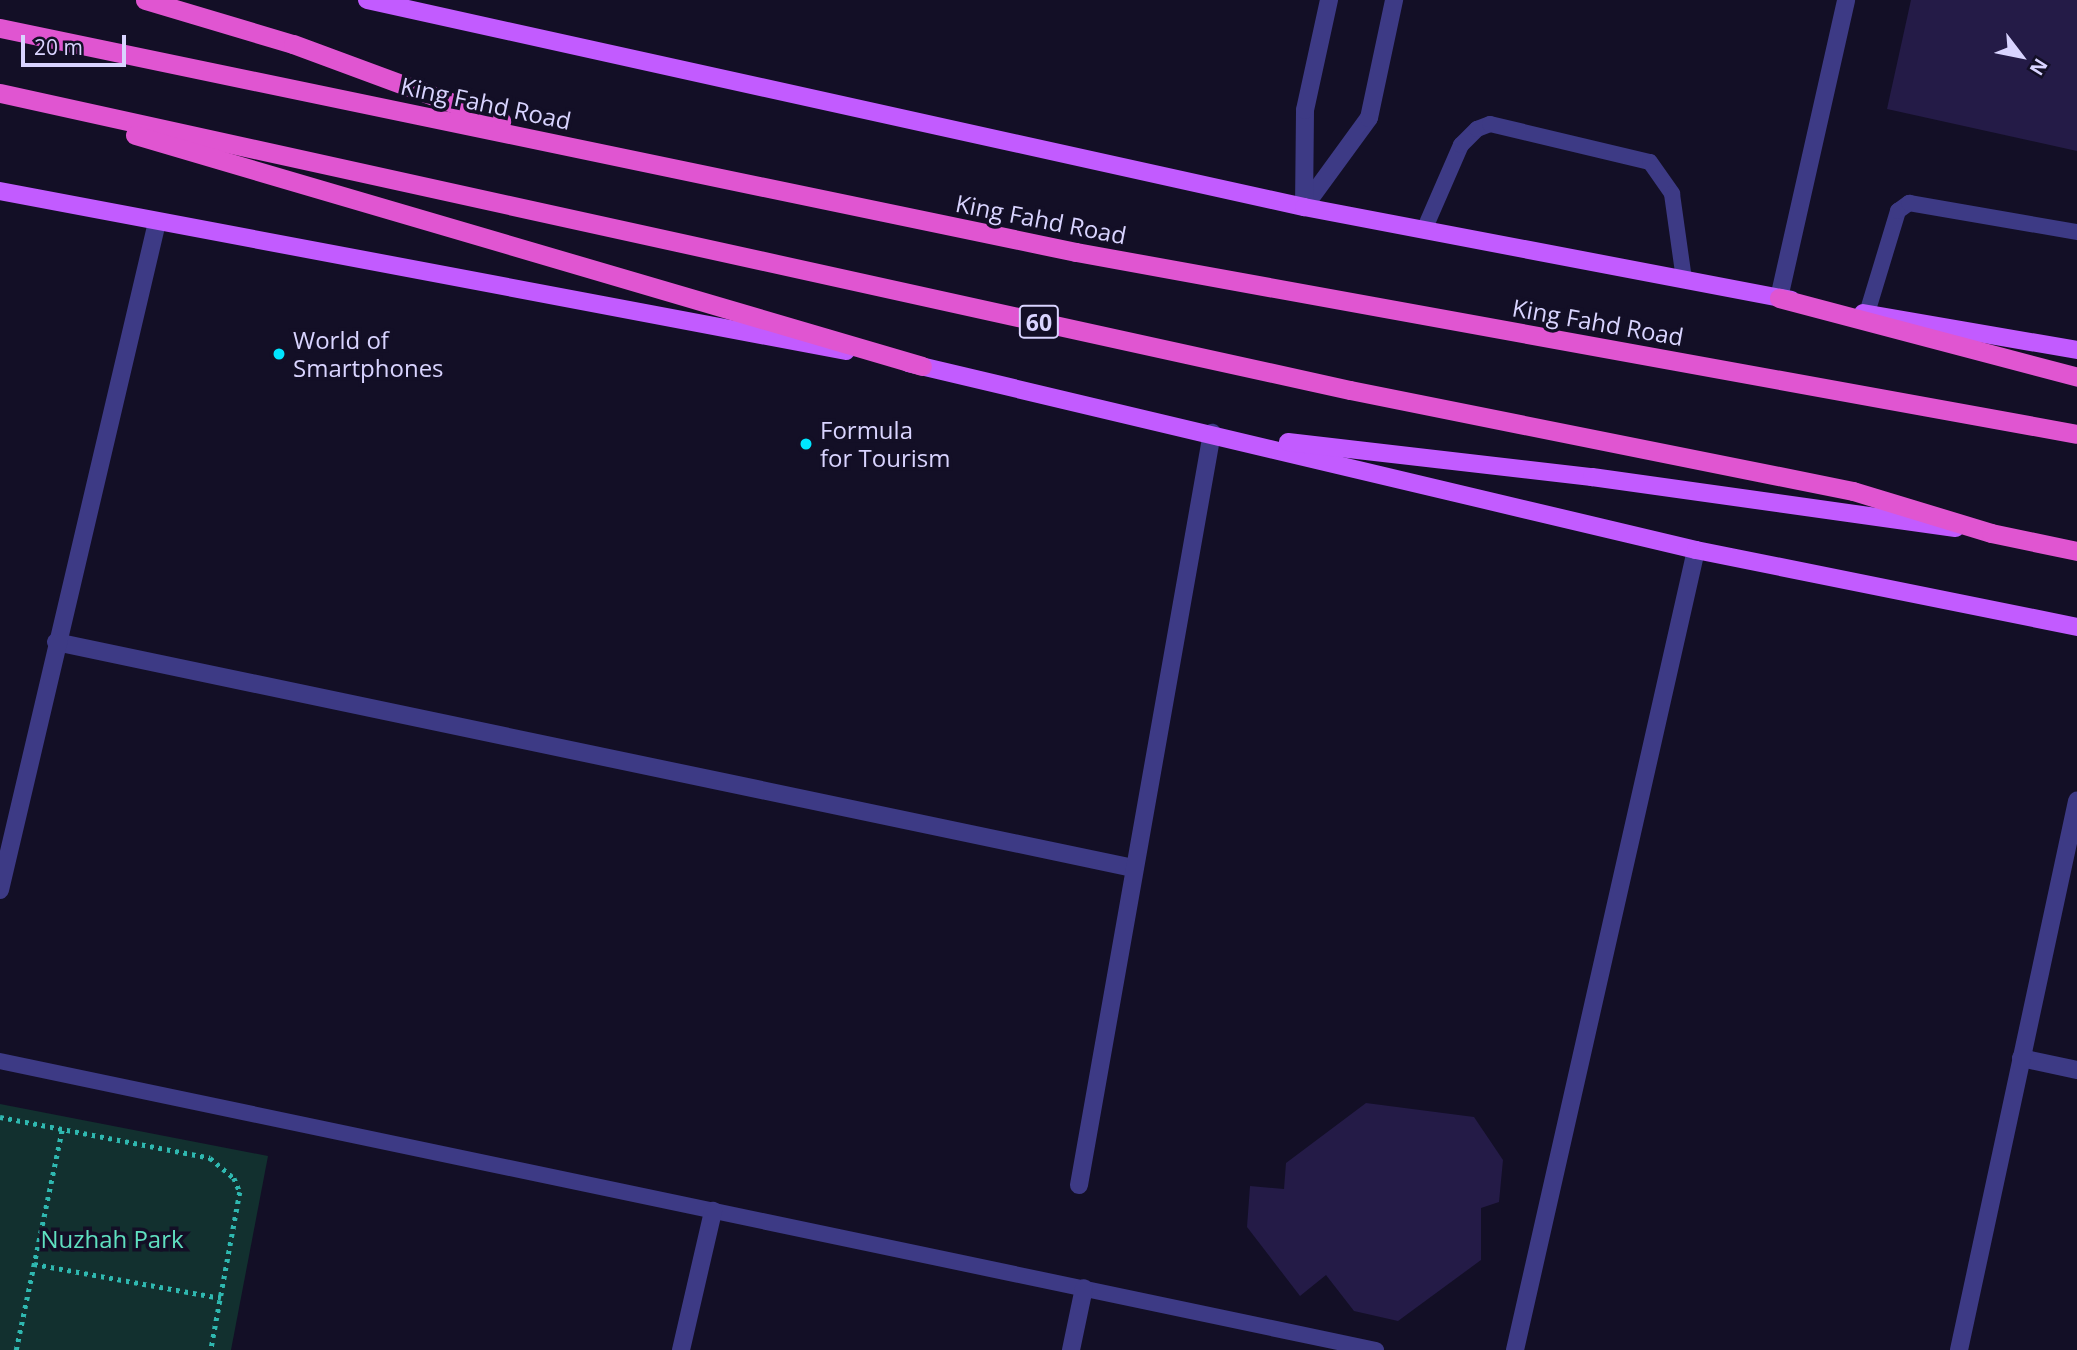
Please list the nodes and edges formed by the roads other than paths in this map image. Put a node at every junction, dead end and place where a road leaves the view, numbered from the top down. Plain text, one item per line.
1 (145, 0) edge
2 (367, 0) edge
3 (1329, 0) edge
4 (1394, 0) edge
5 (1846, 0) edge
6 (0, 28) edge
7 (0, 94) edge
8 (561, 143) junction
9 (0, 191) edge
10 (1304, 207) junction
11 (157, 222) junction
12 (1424, 230) junction
13 (2077, 232) edge
14 (1684, 279) junction
15 (1779, 298) junction
16 (1867, 313) junction
17 (2077, 350) edge
18 (922, 366) junction
19 (2077, 377) edge
20 (1212, 433) junction
21 (2077, 434) edge
22 (1991, 533) junction
23 (1696, 550) junction
24 (2077, 551) edge
25 (2077, 627) edge
26 (56, 642) junction
27 (2077, 801) edge
28 (1133, 868) junction
29 (0, 890) edge
30 (2021, 1058) junction
31 (0, 1061) edge
32 (2077, 1070) edge
33 (1079, 1185) dead end
34 (713, 1211) junction
35 (1084, 1289) junction
36 (681, 1350) edge
37 (1070, 1350) edge
38 (1376, 1350) edge
39 (1515, 1350) edge
40 (1959, 1350) edge

1 - 8 highway
2 - 10 main road
3 - 10 street
4 - 10 street
5 - 15 street
6 - 8 highway, King Fahd Road
7 - 18 highway
7 - 22 highway, 60
8 - 21 highway, King Fahd Road
9 - 11 main road
10 - 12 main road
11 - 18 main road
11 - 26 street
12 - 14 main road
12 - 14 lane
13 - 16 lane
14 - 15 main road
15 - 16 main road
15 - 19 highway
16 - 17 main road
18 - 20 main road
20 - 22 main road
20 - 23 main road
20 - 28 street
22 - 24 highway, 60
23 - 25 main road
23 - 39 street
26 - 28 street
26 - 29 street
27 - 30 street
28 - 33 street
30 - 32 street
30 - 40 street
31 - 34 lane
34 - 35 lane
34 - 36 street
35 - 37 street
35 - 38 lane

